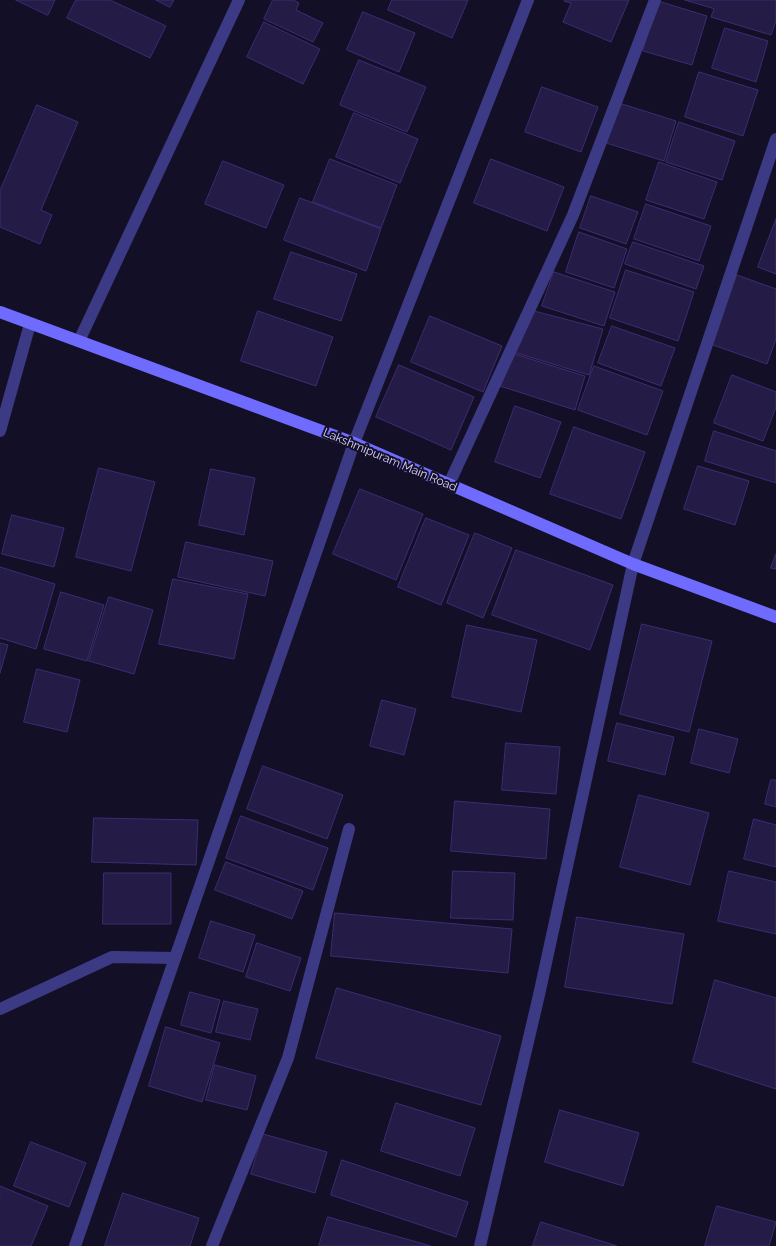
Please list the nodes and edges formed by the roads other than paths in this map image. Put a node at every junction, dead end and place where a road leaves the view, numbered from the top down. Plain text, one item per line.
1 (239, 0) edge
2 (528, 0) edge
3 (655, 0) edge
4 (776, 139) edge
5 (0, 312) edge
6 (30, 324) junction
7 (79, 341) junction
8 (0, 431) edge
9 (354, 443) junction
10 (449, 484) junction
11 (633, 564) junction
12 (776, 617) edge
13 (349, 828) dead end
14 (175, 958) junction
15 (0, 1010) edge
16 (75, 1246) edge
17 (212, 1246) edge
18 (480, 1246) edge

1 - 7 street
2 - 9 street
3 - 10 street
4 - 11 street
5 - 6 street, Lakshmipuram Main Road
6 - 7 street, Lakshmipuram Main Road
6 - 8 street
7 - 9 street, Lakshmipuram Main Road
9 - 10 street, Lakshmipuram Main Road
9 - 14 street
10 - 11 street, Lakshmipuram Main Road
11 - 12 street, Lakshmipuram Main Road
11 - 18 street
13 - 17 street
14 - 15 street
14 - 16 street

